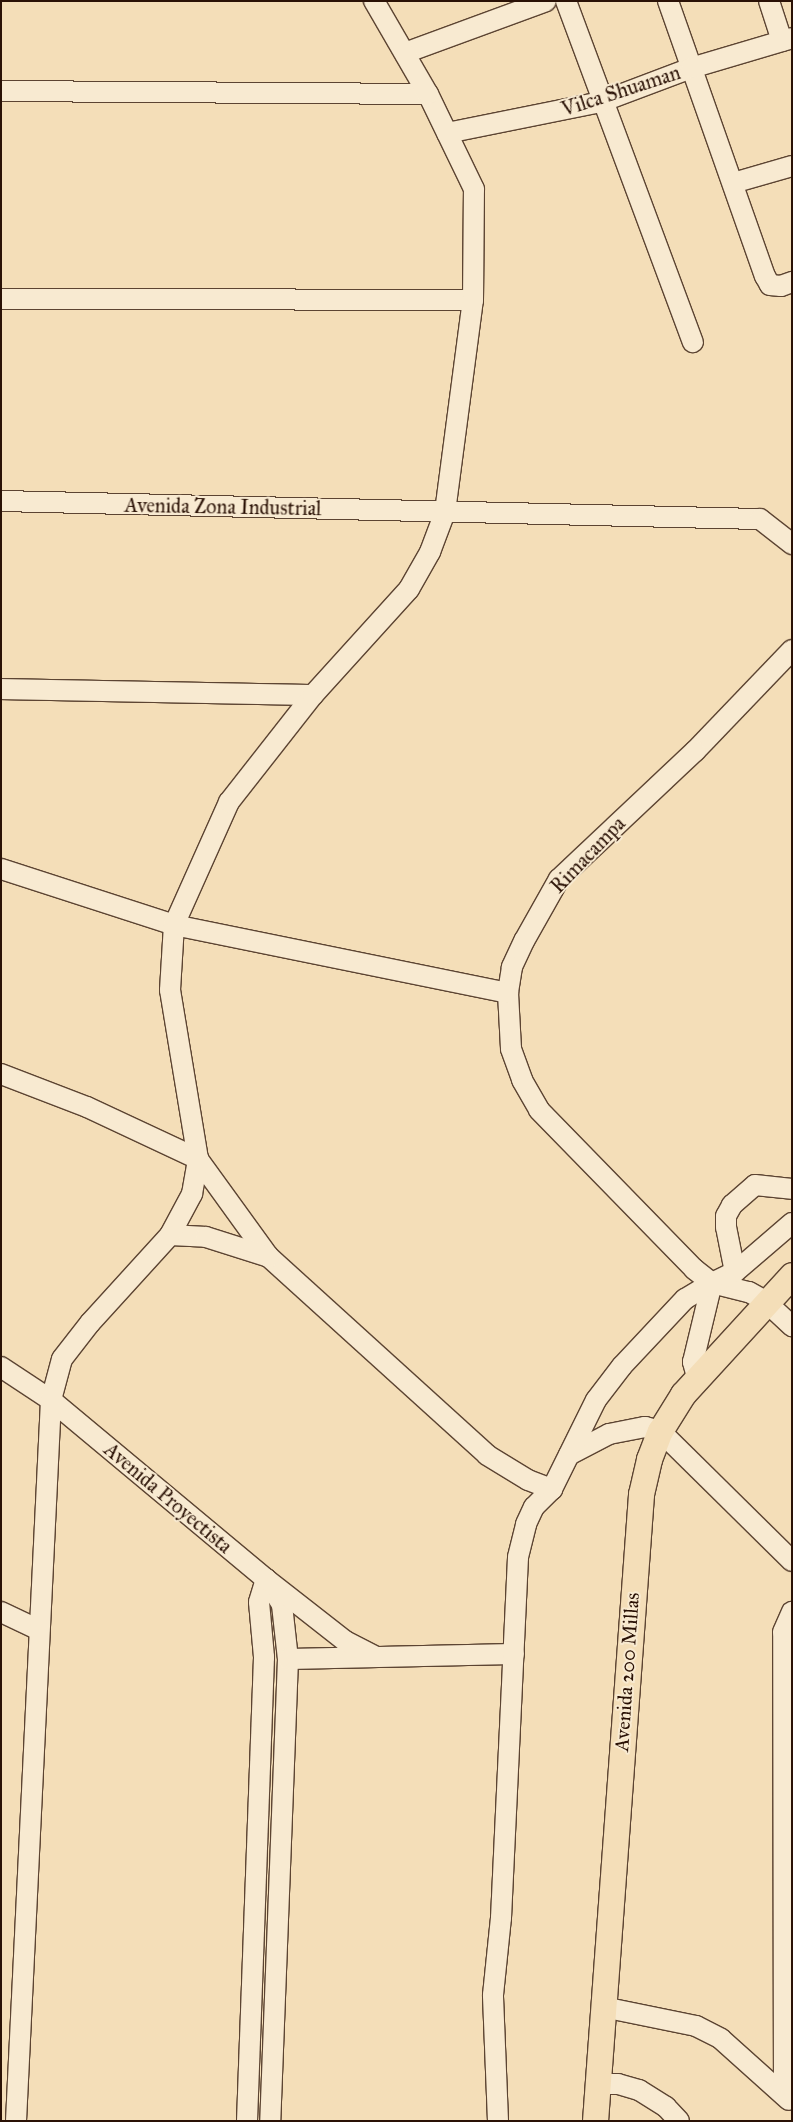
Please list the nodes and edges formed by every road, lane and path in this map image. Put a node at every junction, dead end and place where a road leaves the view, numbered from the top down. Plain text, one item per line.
1 (374, 1) edge
2 (546, 1) edge
3 (566, 1) edge
4 (668, 1) edge
5 (769, 1) edge
6 (787, 39) edge
7 (405, 53) junction
8 (691, 68) junction
9 (1, 91) edge
10 (428, 94) junction
11 (601, 102) junction
12 (447, 134) junction
13 (792, 166) edge
14 (733, 183) junction
15 (792, 282) edge
16 (1, 298) edge
17 (473, 300) junction
18 (693, 342) dead end
19 (1, 501) edge
20 (445, 512) junction
21 (792, 544) edge
22 (792, 650) edge
23 (1, 690) edge
24 (312, 695) junction
25 (1, 869) edge
26 (174, 925) junction
27 (508, 993) junction
28 (1, 1074) edge
29 (198, 1159) junction
30 (792, 1189) edge
31 (792, 1222) edge
32 (170, 1236) junction
33 (269, 1257) junction
34 (735, 1272) junction
35 (792, 1275) edge
36 (712, 1283) junction
37 (765, 1301) junction
38 (792, 1326) edge
39 (1, 1367) edge
40 (696, 1377) junction
41 (51, 1400) junction
42 (660, 1431) junction
43 (569, 1455) junction
44 (552, 1489) junction
45 (792, 1561) edge
46 (266, 1579) junction
47 (1, 1612) edge
48 (792, 1612) edge
49 (38, 1630) junction
50 (514, 1654) junction
51 (376, 1657) junction
52 (288, 1659) junction
53 (787, 1952) edge
54 (602, 2007) junction
55 (596, 2084) junction
56 (788, 2099) edge
57 (16, 2121) edge
58 (247, 2121) edge
59 (270, 2121) edge
60 (498, 2121) edge
61 (595, 2121) edge
62 (679, 2121) edge

1 - 7 street
2 - 7 street
3 - 11 street
4 - 8 street
5 - 6 street
6 - 8 street, Vilca Shuaman
7 - 10 street
8 - 11 street, Vilca Shuaman
8 - 14 street
9 - 10 street
10 - 12 street
11 - 12 street, Vilca Shuaman
11 - 18 street
12 - 17 street
13 - 14 street
14 - 15 street
16 - 17 street
17 - 20 street
19 - 20 street, Avenida Zona Industrial
20 - 21 street, Avenida Zona Industrial
20 - 24 street
22 - 27 street, Rimacampa
23 - 24 street
24 - 26 street
25 - 26 street
26 - 27 street
26 - 29 street
27 - 36 street, Rimacampa
28 - 29 street
29 - 32 street
29 - 33 street
30 - 34 street
31 - 34 street
32 - 33 street
32 - 41 street
33 - 44 street
34 - 36 street
35 - 37 main road, Avenida 200 Millas
36 - 37 street, Rimacampa
36 - 40 street
36 - 43 street
37 - 38 street, Rimacampa
37 - 40 main road, Avenida 200 Millas
39 - 41 street, Avenida Proyectista
40 - 42 main road, Avenida 200 Millas
41 - 46 street, Avenida Proyectista
41 - 49 street
42 - 43 street
42 - 45 street
42 - 54 main road, Avenida 200 Millas
43 - 44 street
44 - 50 street
46 - 51 street
46 - 52 street, Avenida Proyectista
46 - 58 street
47 - 49 street
48 - 53 street
49 - 57 street
50 - 51 street
50 - 60 street
51 - 52 street
52 - 59 street, Avenida Proyectista
53 - 56 street
54 - 55 main road, Avenida 200 Millas
54 - 56 street
55 - 61 main road, Avenida 200 Millas
55 - 62 street

